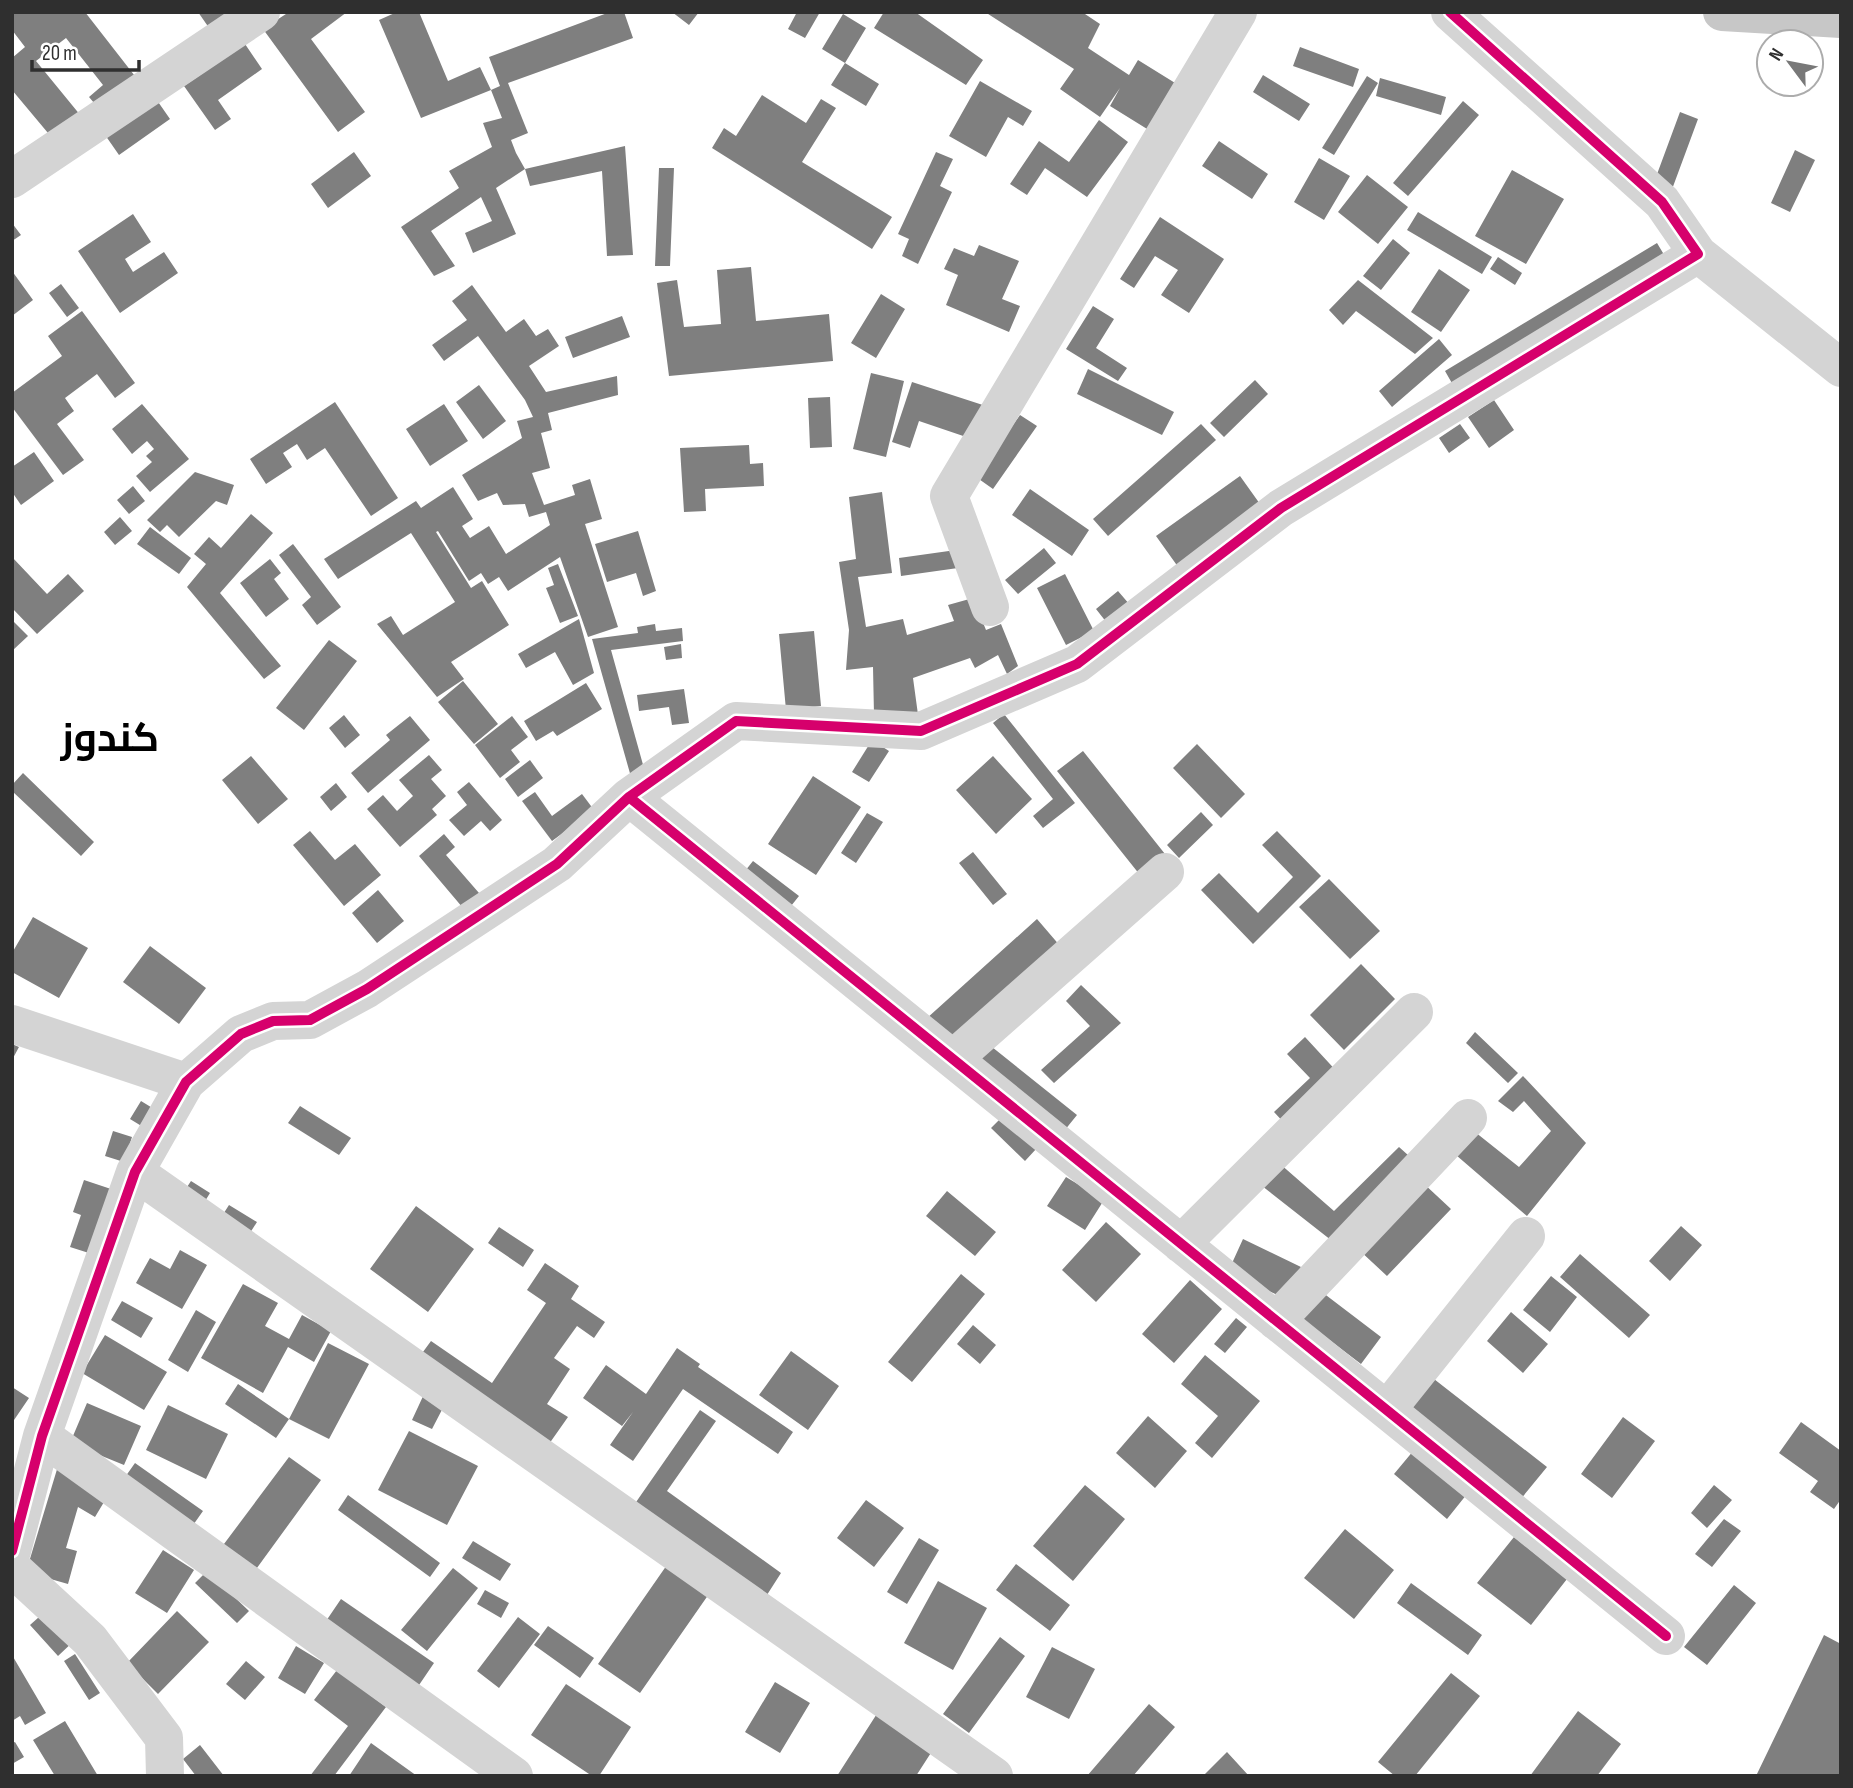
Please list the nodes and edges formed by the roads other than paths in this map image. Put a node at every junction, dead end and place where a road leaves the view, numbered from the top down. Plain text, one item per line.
1 (261, 12) edge
2 (1238, 12) edge
3 (1450, 12) edge
4 (1722, 12) edge
5 (1841, 19) edge
6 (12, 179) edge
7 (1698, 254) junction
8 (1841, 368) edge
9 (990, 607) dead end
10 (629, 797) junction
11 (1165, 872) dead end
12 (1414, 1012) dead end
13 (12, 1024) edge
14 (953, 1059) junction
15 (186, 1082) junction
16 (1468, 1118) dead end
17 (135, 1172) junction
18 (1526, 1236) dead end
19 (1181, 1244) junction
20 (1276, 1321) junction
21 (1387, 1410) junction
22 (42, 1436) junction
23 (12, 1551) edge
24 (12, 1568) edge
25 (1665, 1636) dead end
26 (165, 1776) edge
27 (514, 1776) edge
28 (994, 1776) edge

1 - 6 street
2 - 9 street
3 - 7 street
4 - 5 main road
7 - 8 street
7 - 10 street
10 - 14 street
10 - 15 street
11 - 14 street
12 - 19 street
13 - 15 street
14 - 19 street
15 - 17 street
16 - 20 street
17 - 22 street
17 - 28 street
18 - 21 street
19 - 20 street
20 - 21 street
21 - 25 street
22 - 23 street
22 - 27 street
24 - 26 street

